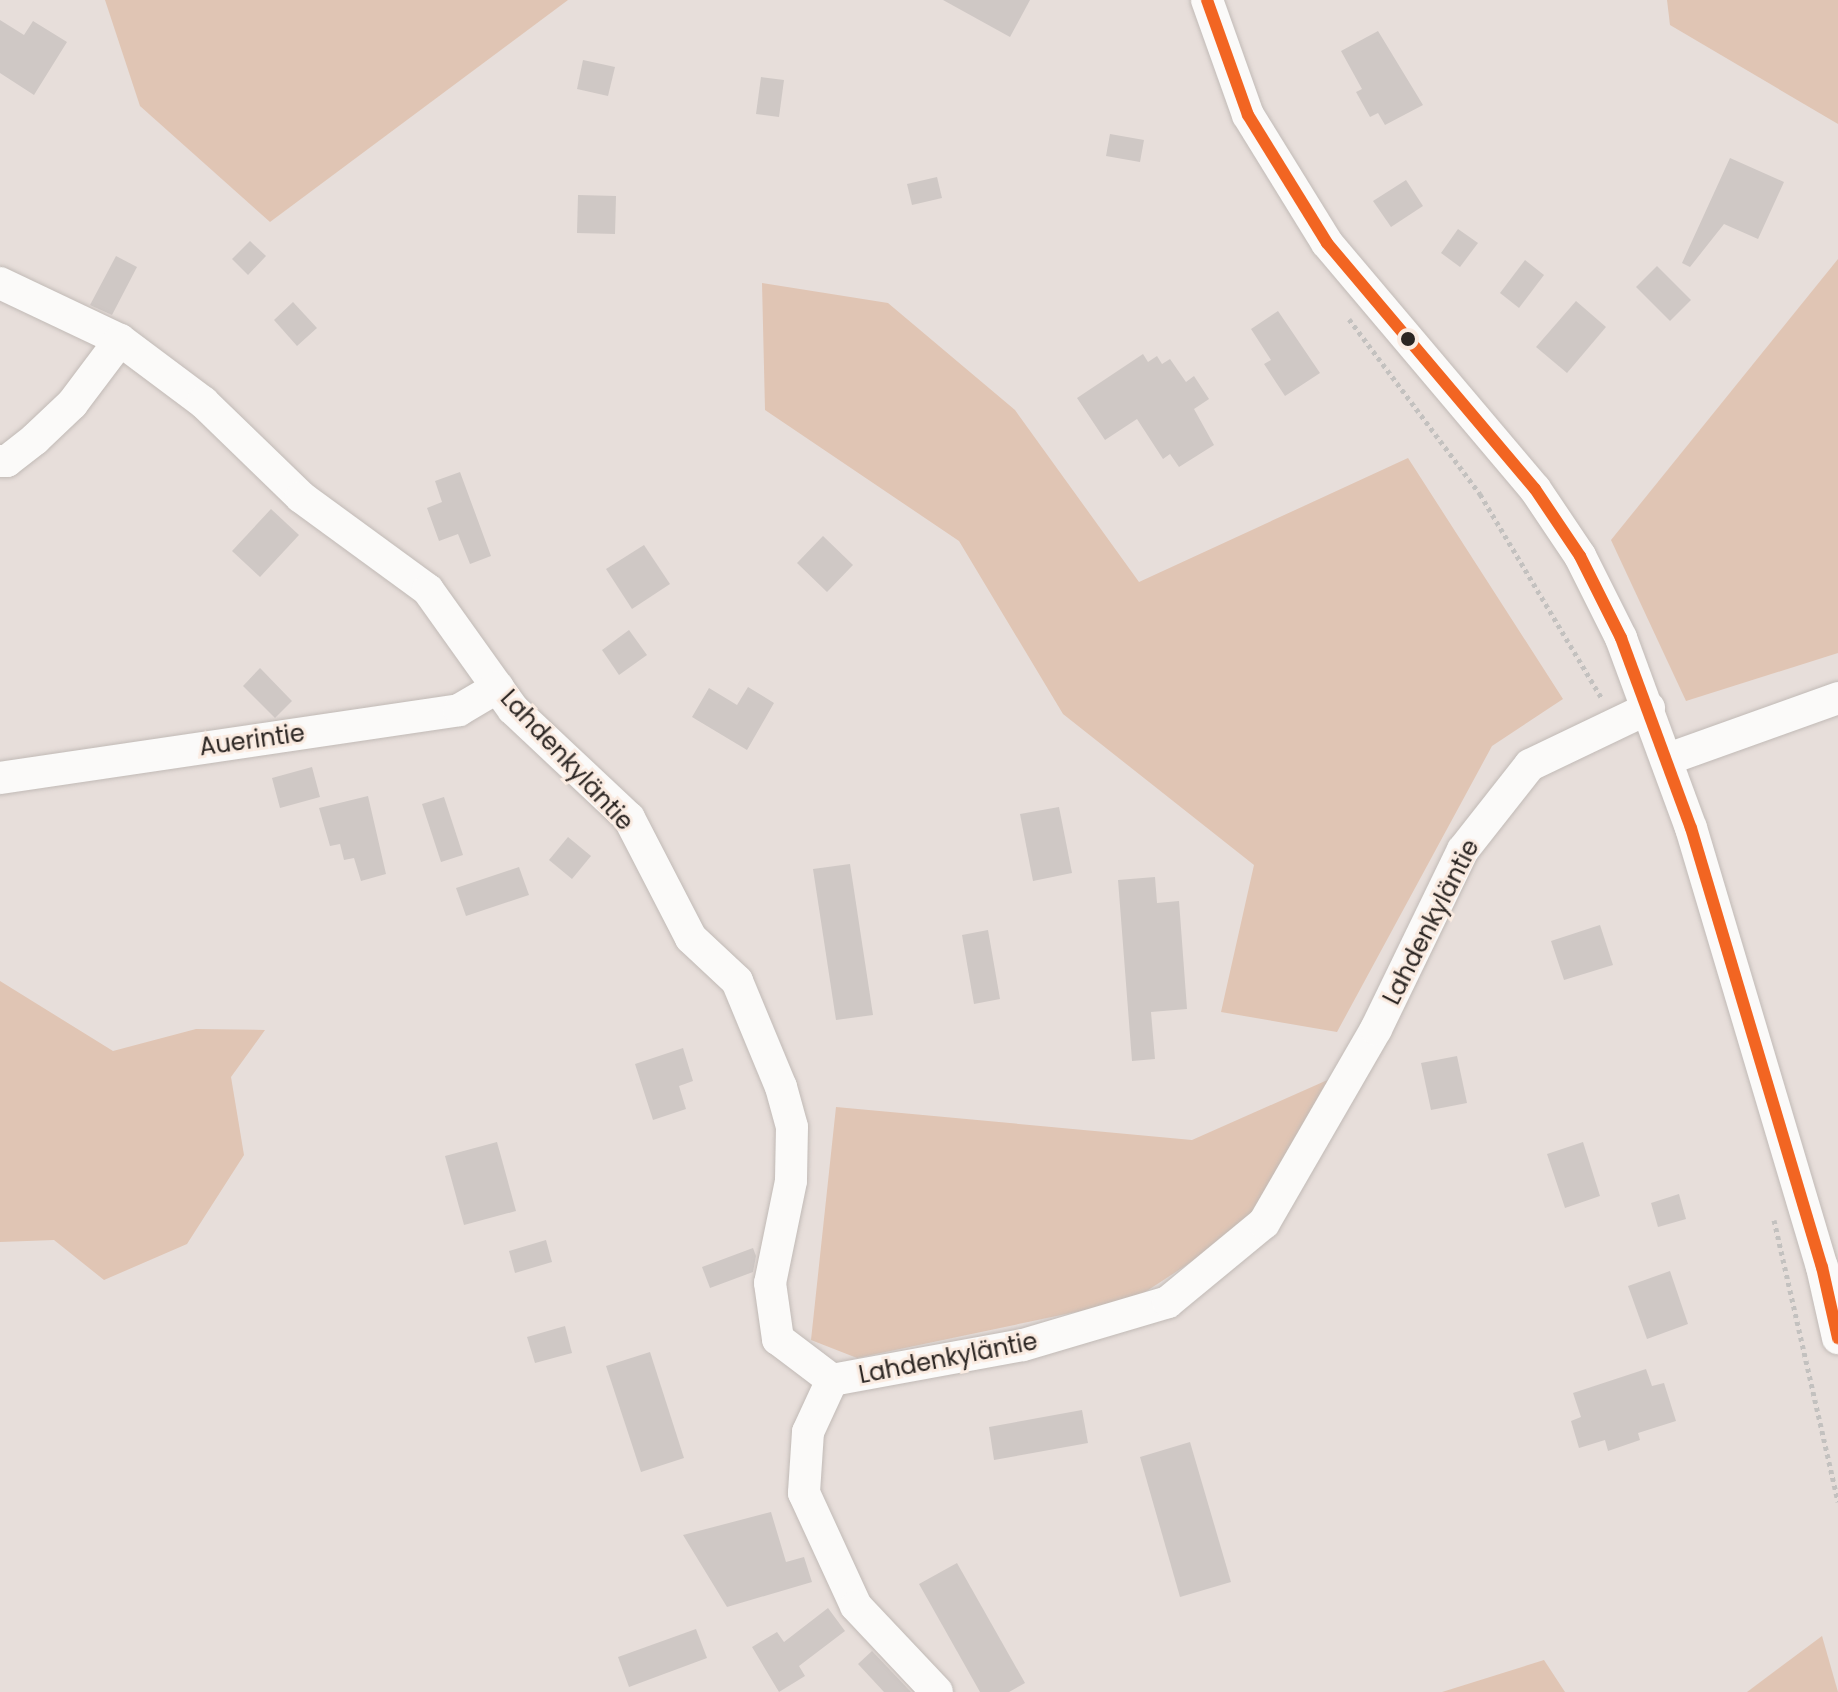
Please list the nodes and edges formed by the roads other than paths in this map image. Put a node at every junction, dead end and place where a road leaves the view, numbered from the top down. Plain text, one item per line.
1 (1207, 0) edge
2 (0, 283) edge
3 (120, 340) junction
4 (0, 461) edge
5 (498, 687) junction
6 (1838, 698) edge
7 (1649, 708) junction
8 (1668, 759) junction
9 (0, 778) edge
10 (1838, 1338) edge
11 (832, 1380) junction
12 (937, 1692) edge

1 - 7 street
2 - 3 street, Lahdenkyläntie
3 - 4 street
3 - 5 street, Lahdenkyläntie
5 - 9 street, Auerintie
5 - 11 street, Lahdenkyläntie
6 - 8 street
7 - 8 street
7 - 11 street, Lahdenkyläntie
8 - 10 street
11 - 12 street

